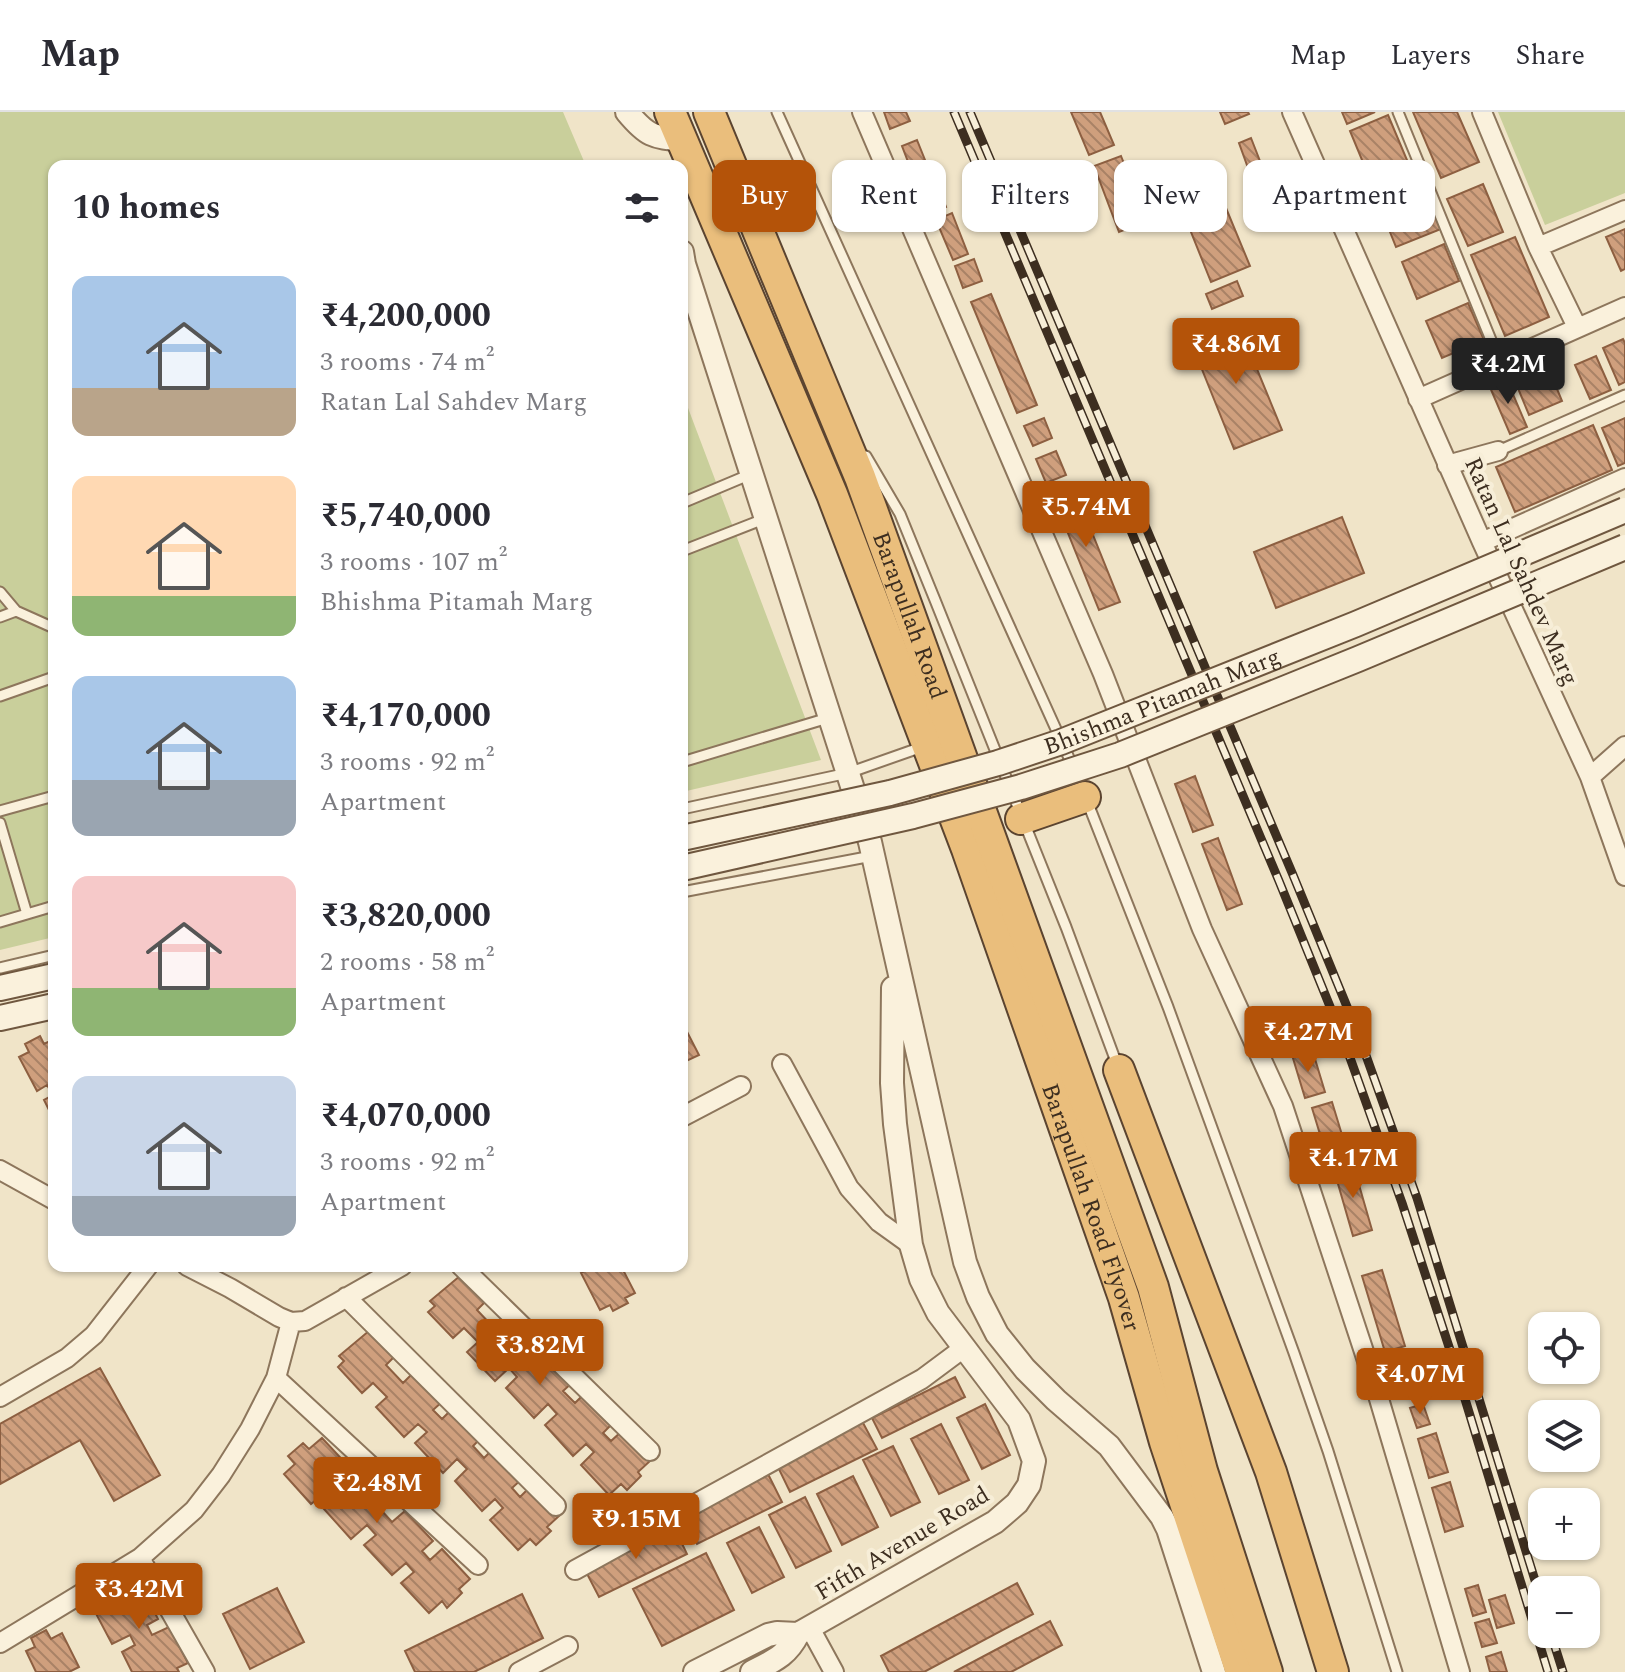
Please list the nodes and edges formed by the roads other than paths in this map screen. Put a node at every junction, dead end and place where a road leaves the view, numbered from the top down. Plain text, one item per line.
1 (627, 112) edge
2 (670, 112) edge
3 (709, 112) edge
4 (777, 112) edge
5 (862, 112) edge
6 (1292, 112) edge
7 (1398, 112) edge
8 (1482, 112) edge
9 (679, 160) edge
10 (684, 160) edge
11 (688, 170) edge
12 (1625, 210) edge
13 (1538, 247) junction
14 (688, 277) edge
15 (1625, 307) edge
16 (1577, 327) junction
17 (1500, 362) junction
18 (816, 370) junction
19 (1625, 395) edge
20 (1418, 399) junction
21 (854, 436) dead end
22 (862, 449) dead end
23 (1498, 451) joint
24 (1447, 465) junction
25 (751, 474) junction
26 (1625, 478) edge
27 (688, 500) edge
28 (1625, 510) edge
29 (766, 518) junction
30 (1482, 542) junction
31 (1625, 547) edge
32 (688, 549) edge
33 (0, 592) edge
34 (16, 611) junction
35 (0, 617) edge
36 (48, 625) edge
37 (48, 679) edge
38 (0, 696) edge
39 (830, 718) junction
40 (927, 745) junction
41 (1625, 746) edge
42 (688, 760) edge
43 (848, 773) junction
44 (1590, 777) junction
45 (1081, 786) junction
46 (48, 798) edge
47 (688, 808) edge
48 (0, 811) edge
49 (1021, 819) junction
50 (0, 823) edge
51 (688, 837) edge
52 (872, 856) junction
53 (688, 867) edge
54 (1625, 876) edge
55 (688, 891) edge
56 (48, 908) edge
57 (27, 914) junction
58 (0, 922) edge
59 (893, 951) junction
60 (48, 956) edge
61 (0, 968) edge
62 (48, 977) edge
63 (0, 988) edge
64 (48, 1007) edge
65 (0, 1018) edge
66 (782, 1064) dead end
67 (1119, 1070) joint
68 (741, 1086) dead end
69 (1135, 1113) junction
70 (688, 1114) edge
71 (1095, 1126) junction
72 (0, 1170) edge
73 (1165, 1194) junction
74 (48, 1197) edge
75 (1125, 1207) junction
76 (911, 1245) junction
77 (143, 1272) edge
78 (199, 1272) edge
79 (391, 1272) edge
80 (467, 1272) edge
81 (346, 1297) junction
82 (291, 1322) junction
83 (965, 1347) junction
84 (276, 1378) junction
85 (0, 1397) edge
86 (650, 1451) dead end
87 (556, 1506) dead end
88 (140, 1558) junction
89 (478, 1565) dead end
90 (575, 1570) dead end
91 (804, 1631) junction
92 (0, 1643) edge
93 (568, 1646) dead end
94 (205, 1672) edge
95 (519, 1672) edge
96 (695, 1672) edge
97 (752, 1672) edge
98 (834, 1672) edge
99 (1214, 1672) edge
100 (1241, 1672) edge
101 (1267, 1672) edge
102 (1333, 1672) edge
103 (1397, 1672) edge
104 (1460, 1672) edge

1 - 9 street
2 - 10 highway, Barapullah Road
3 - 18 highway, Barapullah Road
4 - 45 lane
5 - 104 street
6 - 20 street, Ratan Lal Sahdev Marg
7 - 17 lane
8 - 13 street
11 - 40 highway, Barapullah Road
12 - 13 street
13 - 16 street
14 - 25 street
15 - 16 street
16 - 17 street
17 - 20 street
18 - 21 lane
18 - 71 highway, Barapullah Road
19 - 23 lane
20 - 24 street, Ratan Lal Sahdev Marg
22 - 49 lane
23 - 24 street
24 - 30 street, Ratan Lal Sahdev Marg
25 - 27 lane
25 - 29 street
26 - 30 street
28 - 51 main road, Bhishma Pitamah Marg, bridge
29 - 32 lane
29 - 39 street
30 - 44 street, Ratan Lal Sahdev Marg
31 - 53 main road, Bhishma Pitamah Marg, bridge
33 - 34 lane
34 - 35 lane
34 - 36 lane
37 - 38 lane
39 - 42 lane
39 - 43 street
40 - 43 lane
40 - 100 highway, Barapullah Road Flyover
41 - 44 street
43 - 47 lane
43 - 52 street
44 - 54 street, Ratan Lal Sahdev Marg
45 - 49 highway
45 - 103 lane
46 - 48 lane
49 - 67 lane
50 - 57 lane
52 - 55 lane
52 - 59 street
56 - 57 lane
57 - 58 lane
59 - 76 street, Fifth Avenue Road
59 - 99 street
60 - 61 lane
62 - 63 main road
64 - 65 main road
66 - 76 street
67 - 69 highway
68 - 70 street
69 - 71 highway
69 - 73 highway
71 - 75 highway, Barapullah Road Flyover
72 - 74 street
73 - 75 highway
73 - 102 highway
75 - 101 highway, Barapullah Road Flyover
76 - 83 street, Fifth Avenue Road
77 - 85 street
78 - 82 street
79 - 81 street
80 - 86 street
81 - 82 street
81 - 87 street
82 - 84 street
83 - 90 street
83 - 91 street, Fifth Avenue Road
84 - 88 street
84 - 89 street
88 - 92 street
88 - 94 street
91 - 96 street, Fifth Avenue Road
91 - 97 street, Fifth Avenue Road
91 - 98 street
93 - 95 street

